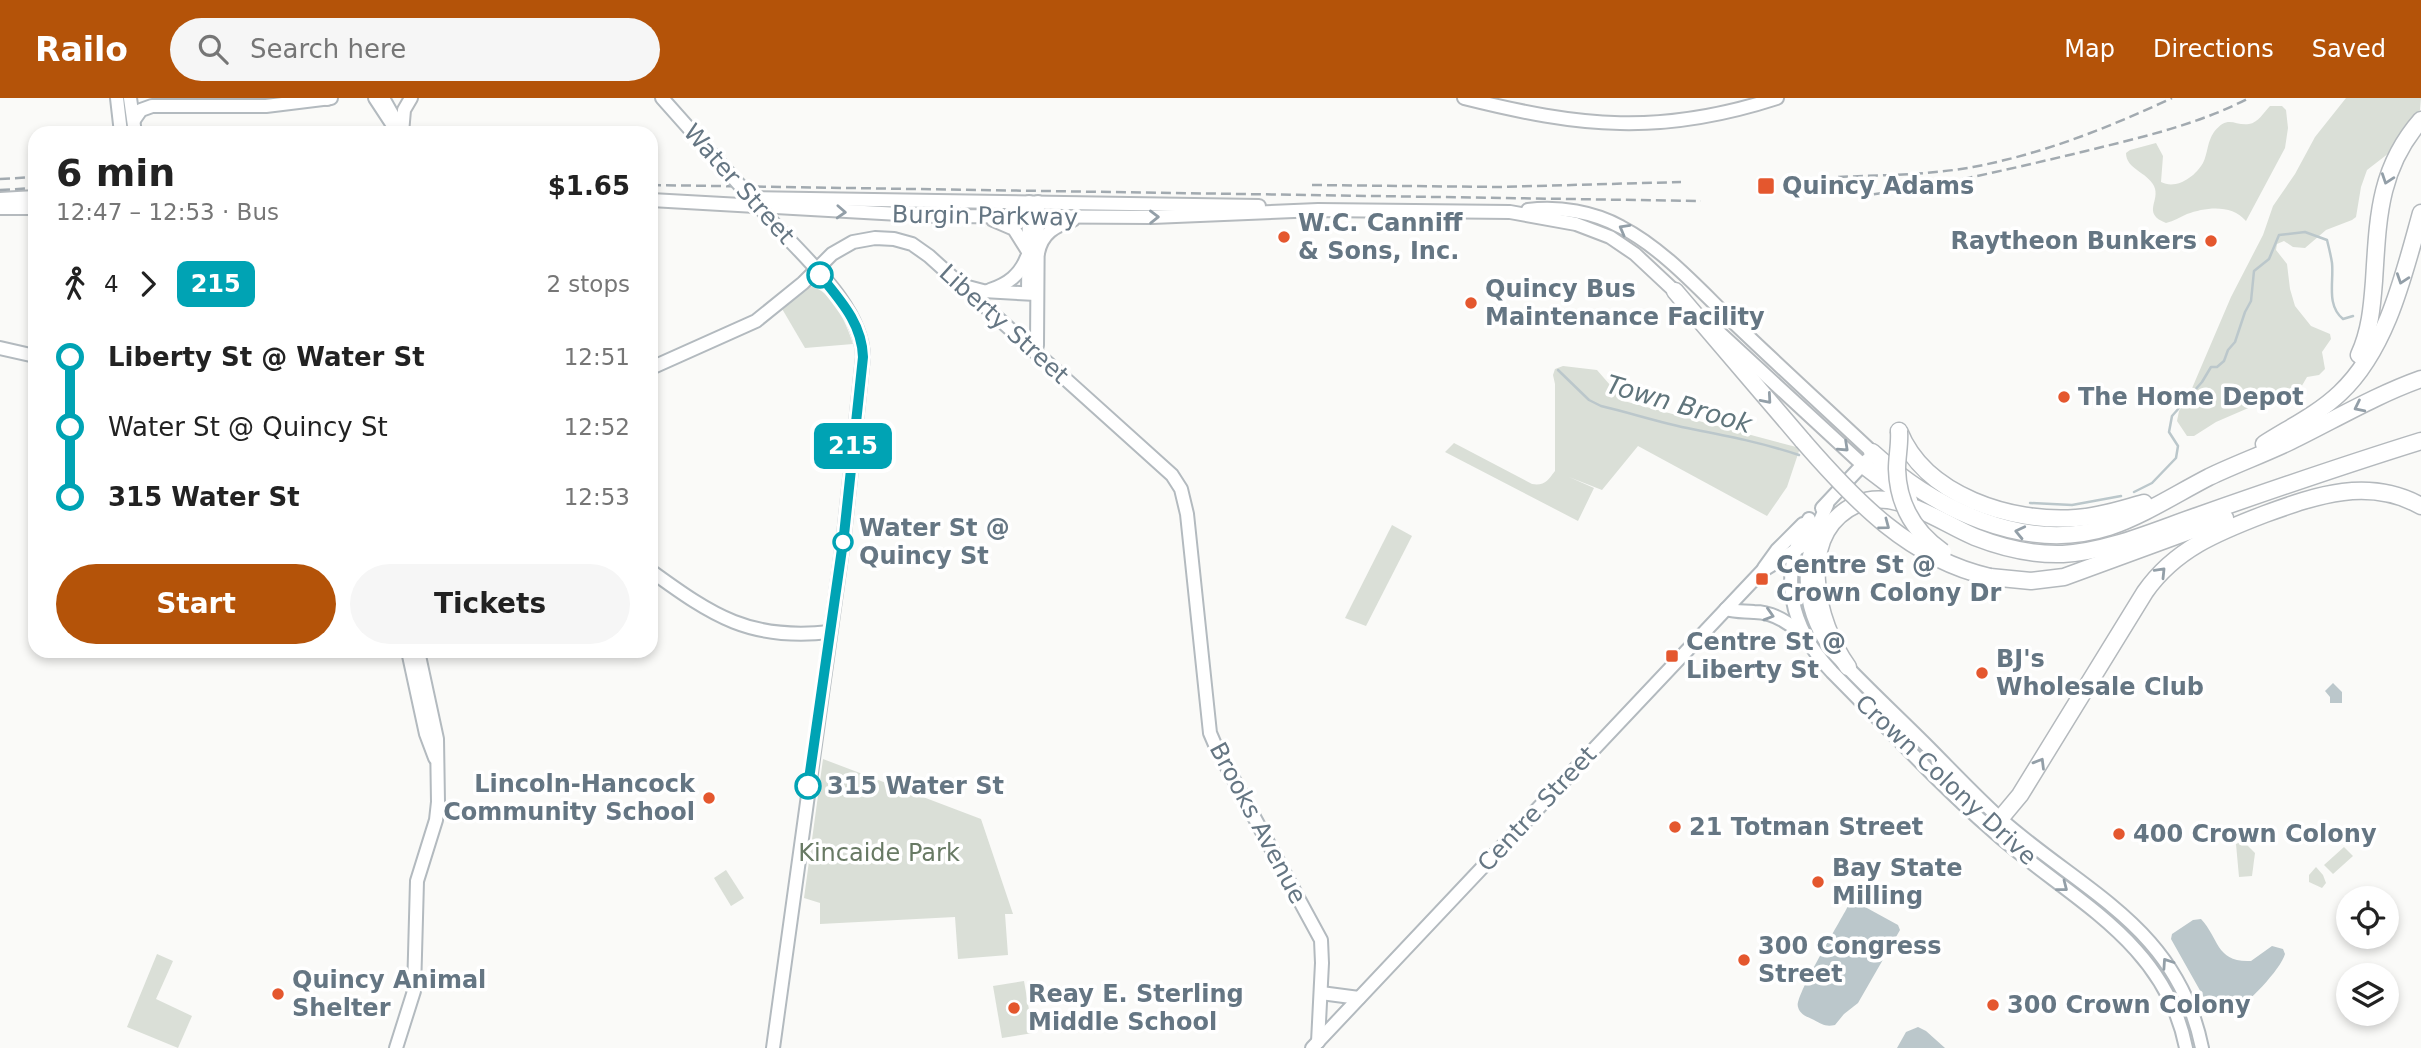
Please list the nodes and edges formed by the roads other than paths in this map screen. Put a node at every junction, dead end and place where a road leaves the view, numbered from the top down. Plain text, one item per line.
1 (117, 98) edge
2 (130, 98) edge
3 (167, 98) edge
4 (329, 98) edge
5 (375, 98) edge
6 (383, 98) edge
7 (411, 98) edge
8 (662, 98) edge
9 (1464, 98) edge
10 (1777, 98) edge
11 (180, 104) junction
12 (2421, 120) edge
13 (121, 126) edge
14 (134, 126) edge
15 (395, 126) edge
16 (397, 126) edge
17 (401, 126) edge
18 (28, 197) edge
19 (0, 199) edge
20 (658, 200) edge
21 (658, 200) edge
22 (1033, 202) junction
23 (0, 208) edge
24 (28, 208) edge
25 (1318, 210) junction
26 (1510, 212) junction
27 (2421, 213) edge
28 (972, 216) junction
29 (1033, 217) junction
30 (1086, 218) junction
31 (1033, 253) junction
32 (816, 270) junction
33 (955, 280) junction
34 (983, 291) junction
35 (1675, 291) junction
36 (1033, 294) junction
37 (0, 348) edge
38 (1035, 352) junction
39 (28, 354) edge
40 (658, 365) edge
41 (2421, 379) edge
42 (2312, 413) junction
43 (2421, 441) edge
44 (1868, 458) junction
45 (2226, 468) junction
46 (1175, 478) joint
47 (2269, 502) junction
48 (2421, 505) edge
49 (2132, 512) junction
50 (1937, 519) junction
51 (1813, 523) junction
52 (1782, 545) junction
53 (1800, 551) junction
54 (1762, 571) junction
55 (658, 576) edge
56 (1990, 578) junction
57 (1726, 609) junction
58 (830, 632) junction
59 (1806, 639) junction
60 (410, 658) edge
61 (420, 658) edge
62 (1848, 667) junction
63 (436, 762) junction
64 (2000, 819) junction
65 (1321, 993) junction
66 (1359, 998) junction
67 (1315, 1045) edge
68 (396, 1048) edge
69 (773, 1048) edge
70 (2186, 1048) edge
71 (2202, 1048) edge

1 - 13 main road
2 - 14 main road
3 - 11 main road
4 - 11 main road
5 - 15 main road
6 - 16 main road
7 - 17 main road
8 - 32 main road, Water Street, bridge
9 - 10 main road
11 - 14 main road
12 -> 42 highway
18 - 19 main road
20 - 22 main road, Burgin Parkway
21 -> 28 main road, Burgin Parkway
22 - 25 main road, Burgin Parkway
22 - 29 main road
23 - 24 main road
25 - 26 main road, Burgin Parkway
30 -> 25 main road, Burgin Parkway
26 - 35 main road, Burgin Parkway
44 -> 26 main road, Burgin Parkway
27 -> 42 highway
28 - 29 main road, Burgin Parkway
28 - 31 main road
29 - 30 main road, Burgin Parkway
29 - 31 main road
30 - 31 main road
31 - 34 main road
31 - 36 main road
32 - 33 main road, Liberty Street
32 - 40 main road, Liberty Street
32 - 58 main road, Water Street
33 - 34 main road
33 - 38 main road, Liberty Street
34 - 36 main road
35 -> 44 main road, Burgin Parkway
35 -> 56 highway, bridge
36 - 38 main road
37 - 39 main road
38 - 46 main road, Liberty Street
41 -> 45 highway
42 - 45 highway
43 - 47 highway
43 - 50 highway
49 -> 44 highway
44 - 50 highway
44 - 51 main road, Centre Street
45 - 49 highway
46 - 65 main road, Brooks Avenue
47 - 48 highway
47 - 56 highway
64 -> 48 highway
49 - 56 highway, bridge
50 - 62 highway
51 - 52 main road, Centre Street
51 - 53 main road, Centre Street
52 - 53 main road
52 - 54 main road, Centre Street
53 - 54 main road, Centre Street
53 - 59 main road, Crown Colony Drive
53 - 62 main road, Crown Colony Drive
54 - 57 main road, Centre Street
55 - 58 main road
57 -> 59 main road
57 - 66 main road, Centre Street
58 - 69 main road, Water Street
59 -> 70 main road, Crown Colony Drive
60 - 63 main road
61 - 63 main road
62 - 64 main road, Crown Colony Drive
63 - 68 main road
71 -> 64 main road, Crown Colony Drive
65 - 66 main road
65 - 67 main road, Brooks Avenue
66 - 67 main road, Centre Street

